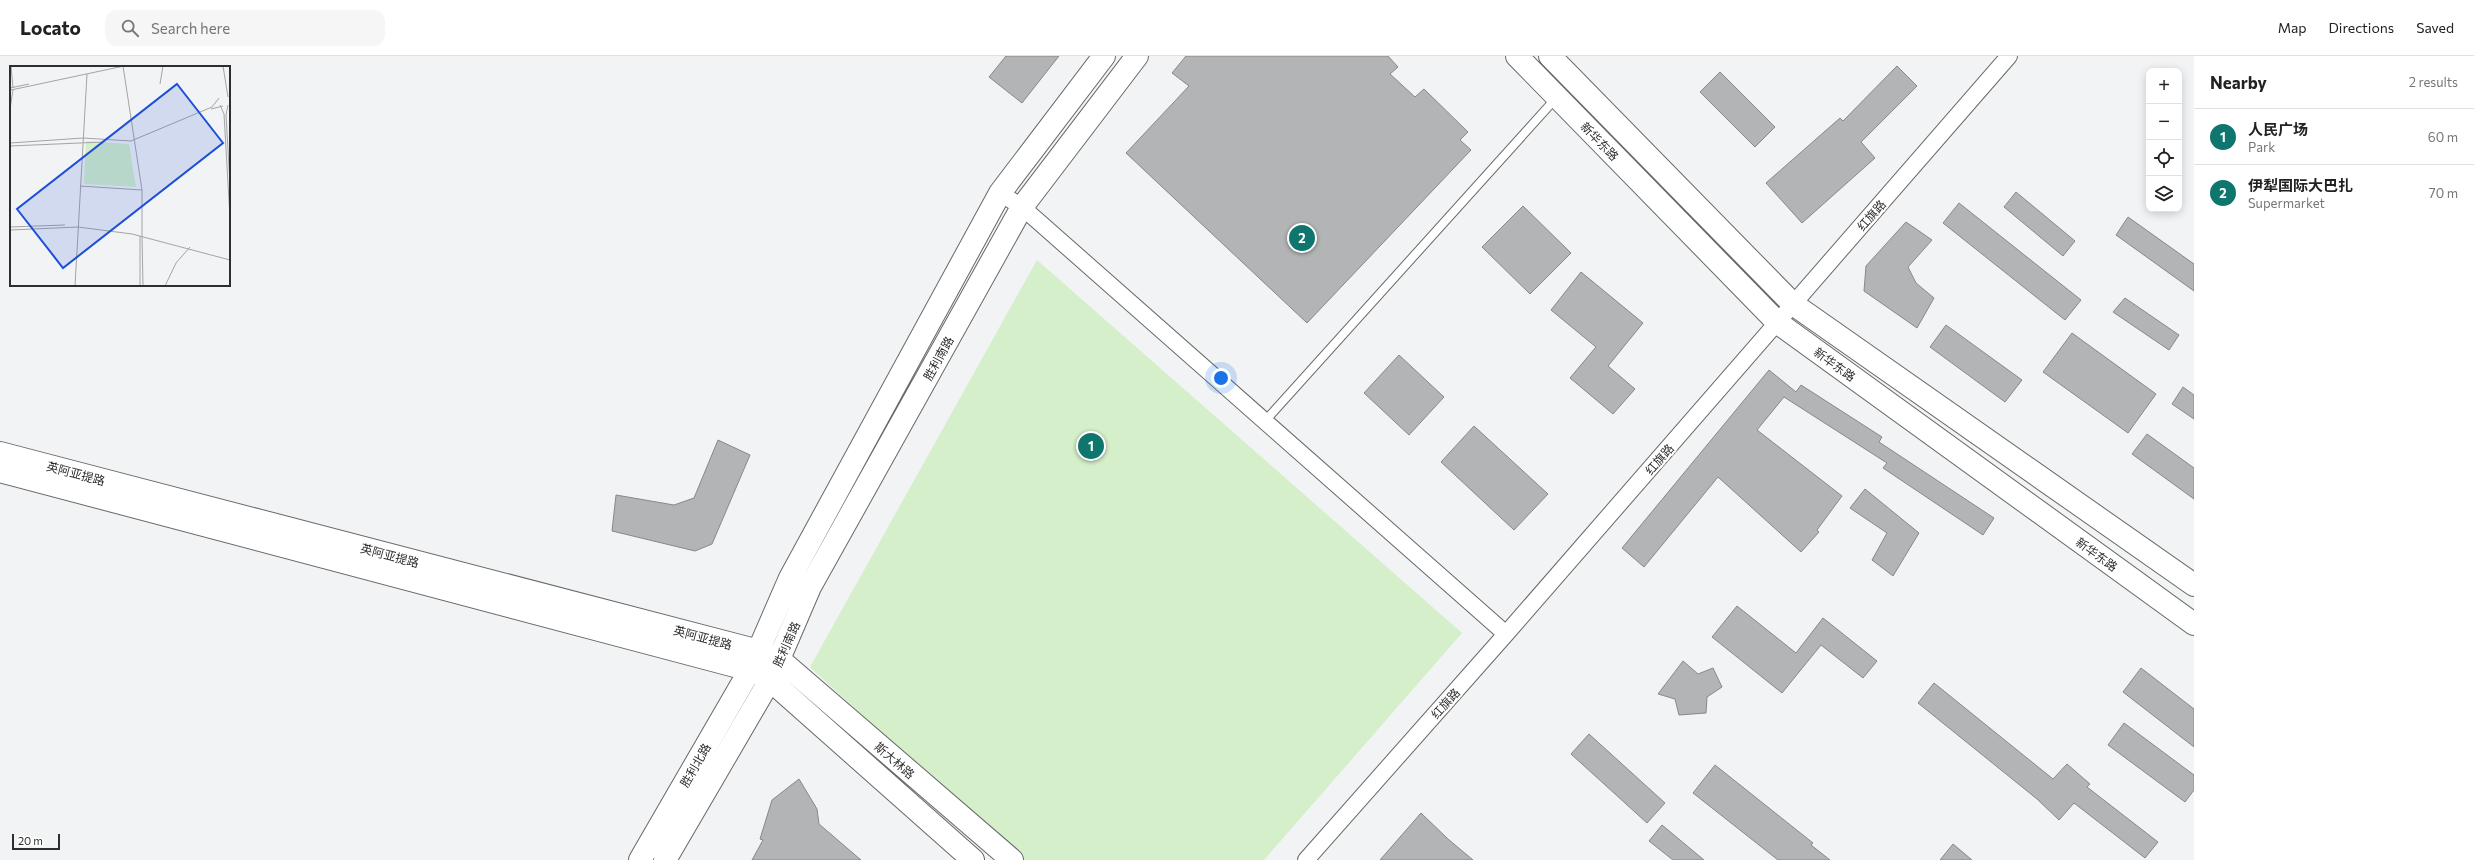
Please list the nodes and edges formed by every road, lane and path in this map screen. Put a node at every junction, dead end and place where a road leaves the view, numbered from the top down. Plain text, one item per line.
1 (1104, 56) edge
2 (1137, 56) edge
3 (1517, 56) edge
4 (1550, 56) edge
5 (2009, 56) edge
6 (1557, 97) junction
7 (1000, 192) junction
8 (1022, 207) junction
9 (1793, 304) junction
10 (1778, 323) junction
11 (1266, 420) junction
12 (0, 453) edge
13 (0, 471) edge
14 (2194, 585) edge
15 (2194, 624) edge
16 (1506, 634) junction
17 (779, 660) junction
18 (755, 661) junction
19 (770, 680) junction
20 (640, 860) edge
21 (666, 860) edge
22 (973, 860) edge
23 (1012, 860) edge
24 (1306, 860) edge

1 - 7 main road, 胜利南路
2 - 8 main road, 胜利南路
3 - 6 main road, 新华东路
4 - 9 main road, 新华东路
5 - 9 street, 红旗路
6 - 10 main road, 新华东路
6 - 11 lane
7 - 8 street
7 - 18 main road, 胜利南路
8 - 11 street
8 - 17 main road, 胜利南路
9 - 10 street, 红旗路
9 - 14 main road, 新华东路
10 - 15 main road, 新华东路
10 - 16 street, 红旗路
11 - 16 street
12 - 18 main road, 英阿亚提路
13 - 18 main road, 英阿亚提路
16 - 24 street, 红旗路
17 - 18 main road, 英阿亚提路
17 - 19 main road, 胜利南路
17 - 23 main road, 斯大林路
18 - 19 main road, 英阿亚提路
18 - 20 main road, 胜利北路
19 - 21 main road, 胜利北路
19 - 22 main road, 斯大林路

